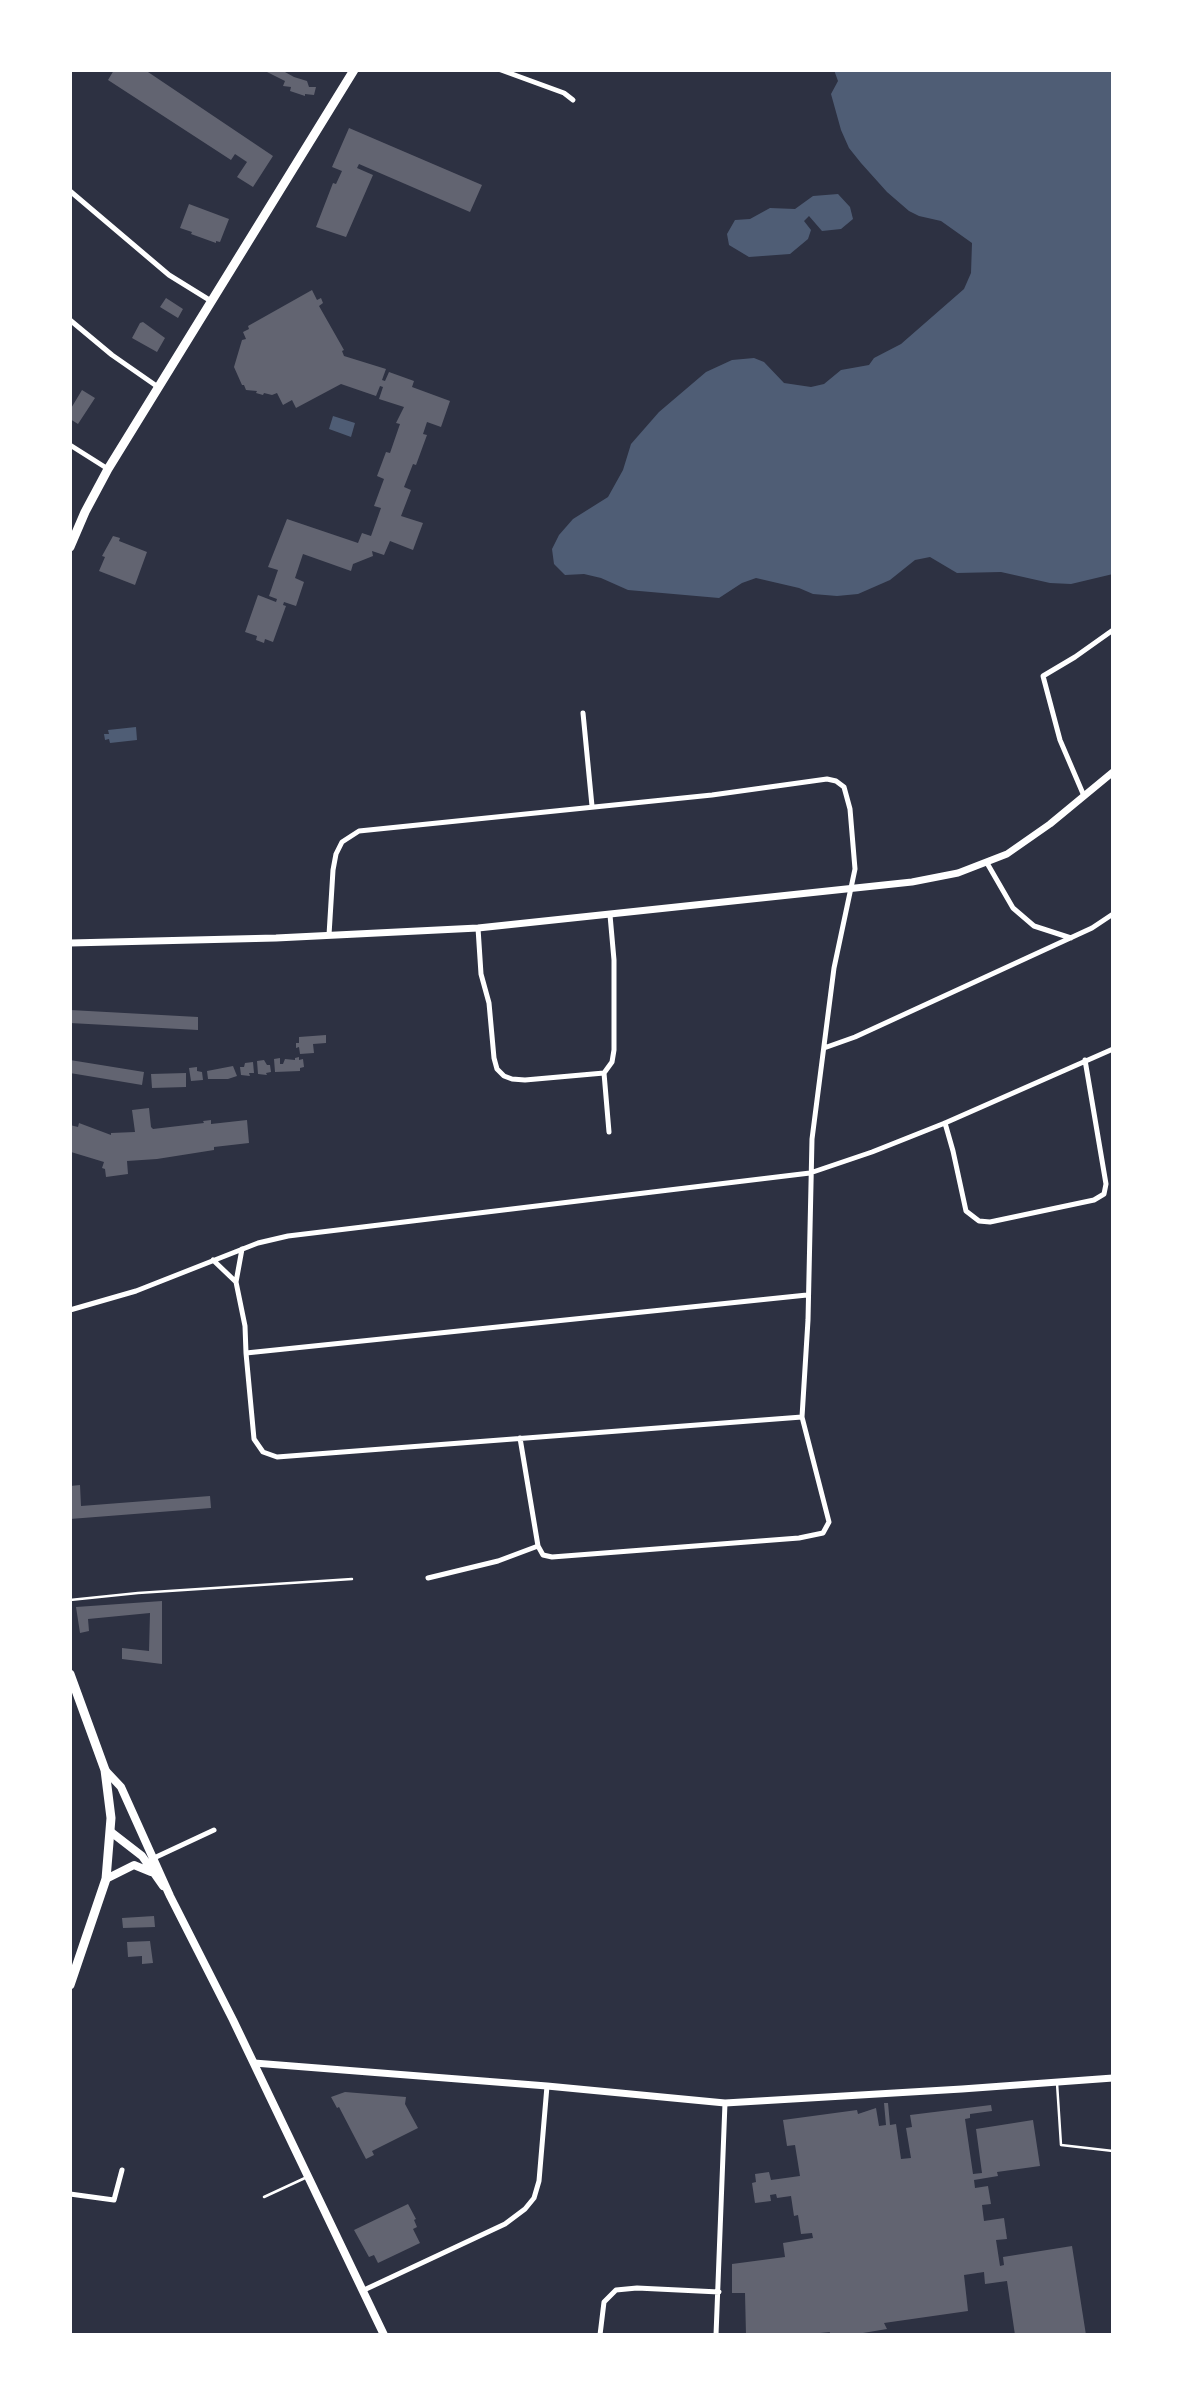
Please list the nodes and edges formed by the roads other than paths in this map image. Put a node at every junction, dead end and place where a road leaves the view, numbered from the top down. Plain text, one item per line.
1 (354, 70) edge
2 (501, 70) edge
3 (573, 100) dead end
4 (70, 191) edge
5 (211, 300) junction
6 (70, 320) edge
7 (158, 387) junction
8 (70, 445) edge
9 (108, 469) junction
10 (70, 547) edge
11 (1113, 630) edge
12 (583, 713) dead end
13 (1113, 772) edge
14 (1084, 796) junction
15 (592, 806) junction
16 (987, 863) junction
17 (850, 890) junction
18 (1113, 914) edge
19 (610, 915) junction
20 (478, 928) junction
21 (329, 935) junction
22 (1071, 938) junction
23 (70, 943) edge
24 (824, 1048) junction
25 (1113, 1049) edge
26 (1085, 1060) junction
27 (604, 1073) junction
28 (944, 1123) junction
29 (609, 1132) dead end
30 (810, 1173) junction
31 (242, 1249) junction
32 (213, 1259) junction
33 (236, 1282) junction
34 (807, 1295) junction
35 (70, 1310) edge
36 (246, 1353) junction
37 (802, 1417) junction
38 (520, 1438) junction
39 (538, 1546) junction
40 (428, 1578) dead end
41 (352, 1579) dead end
42 (70, 1601) edge
43 (70, 1674) edge
44 (105, 1770) junction
45 (214, 1830) dead end
46 (111, 1832) junction
47 (154, 1857) junction
48 (151, 1872) junction
49 (106, 1879) junction
50 (169, 1894) junction
51 (70, 1985) edge
52 (254, 2063) junction
53 (1113, 2078) edge
54 (1057, 2083) junction
55 (547, 2086) junction
56 (725, 2103) junction
57 (1113, 2151) edge
58 (122, 2170) dead end
59 (308, 2177) junction
60 (70, 2194) edge
61 (264, 2197) dead end
62 (364, 2290) junction
63 (719, 2292) junction
64 (384, 2335) edge
65 (600, 2335) edge
66 (716, 2335) edge

1 - 5 main road
2 - 3 street
4 - 5 street
5 - 7 main road
6 - 7 street
7 - 9 main road
8 - 9 street
9 - 10 main road
11 - 14 street
12 - 15 street
13 - 14 street
14 - 16 street
15 - 17 street
15 - 21 street
16 - 17 street
16 - 22 street
17 - 19 street
17 - 24 street
18 - 22 street
19 - 20 street
19 - 27 street
20 - 21 street
20 - 27 street
21 - 23 street
22 - 24 street
24 - 30 street
25 - 26 street
26 - 28 street
26 - 28 street
27 - 29 street
28 - 30 street
30 - 31 street
30 - 34 street
31 - 32 street
31 - 33 street
32 - 33 street
32 - 35 street
33 - 36 street
34 - 36 street
34 - 37 street
36 - 38 street
37 - 38 street
37 - 39 street
38 - 39 street
39 - 40 street
41 - 42 lane
43 - 44 main road
44 - 46 main road
44 - 47 main road
45 - 47 street
46 - 48 main road
46 - 49 main road
47 - 50 main road
48 - 49 main road
48 - 50 main road
49 - 51 main road
50 - 52 main road
52 - 55 street
52 - 59 main road
53 - 54 street
54 - 56 street
54 - 57 lane
55 - 56 street
55 - 62 street
56 - 63 street
58 - 60 street
59 - 61 lane
59 - 62 main road
62 - 64 main road
63 - 65 street
63 - 66 street

